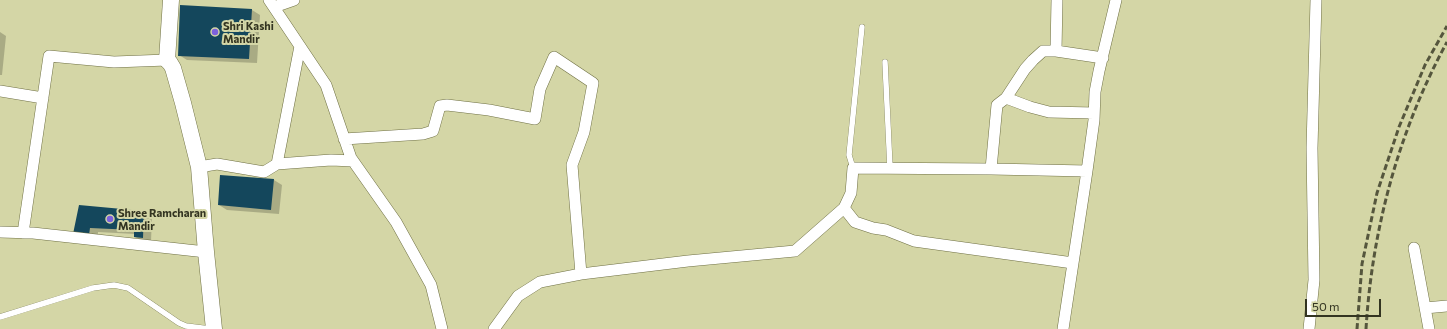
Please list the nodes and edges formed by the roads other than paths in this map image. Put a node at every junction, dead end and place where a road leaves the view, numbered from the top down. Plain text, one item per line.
1 (171, 0) edge
2 (294, 0) edge
3 (1057, 0) edge
4 (1116, 0) edge
5 (1316, 0) edge
6 (271, 4) edge
7 (862, 27) dead end
8 (300, 46) junction
9 (1056, 51) junction
10 (1103, 58) junction
11 (167, 60) junction
12 (885, 62) dead end
13 (0, 91) edge
14 (42, 98) junction
15 (1006, 98) junction
16 (1094, 113) junction
17 (344, 139) junction
18 (353, 161) junction
19 (277, 164) junction
20 (199, 167) junction
21 (853, 168) junction
22 (890, 168) junction
23 (991, 169) junction
24 (1087, 171) junction
25 (844, 208) junction
26 (0, 232) edge
27 (23, 233) junction
28 (1414, 248) dead end
29 (206, 252) junction
30 (1073, 263) junction
31 (581, 274) junction
32 (1447, 306) edge
33 (1425, 308) junction
34 (0, 317) edge
35 (210, 329) edge
36 (214, 329) edge
37 (442, 329) edge
38 (494, 329) edge
39 (1063, 329) edge
40 (1309, 329) edge
41 (1429, 329) edge

1 - 11 main road
2 - 6 street
3 - 9 street
4 - 10 street
5 - 40 street
6 - 8 street
7 - 21 lane
8 - 17 street
8 - 19 street
9 - 10 street
9 - 15 street
10 - 16 street
11 - 14 street
11 - 20 main road
12 - 22 lane
13 - 14 street
14 - 27 street
15 - 16 street
15 - 23 street
16 - 24 street
17 - 18 street
17 - 31 street
18 - 19 street
18 - 37 street
19 - 20 street
20 - 29 main road
21 - 22 street
21 - 25 street
22 - 23 street
23 - 24 street
24 - 30 street
25 - 30 street
25 - 31 street
26 - 27 street
27 - 29 street
28 - 33 street
29 - 36 main road
30 - 39 street
31 - 38 street
32 - 33 street
33 - 41 street
34 - 35 lane

